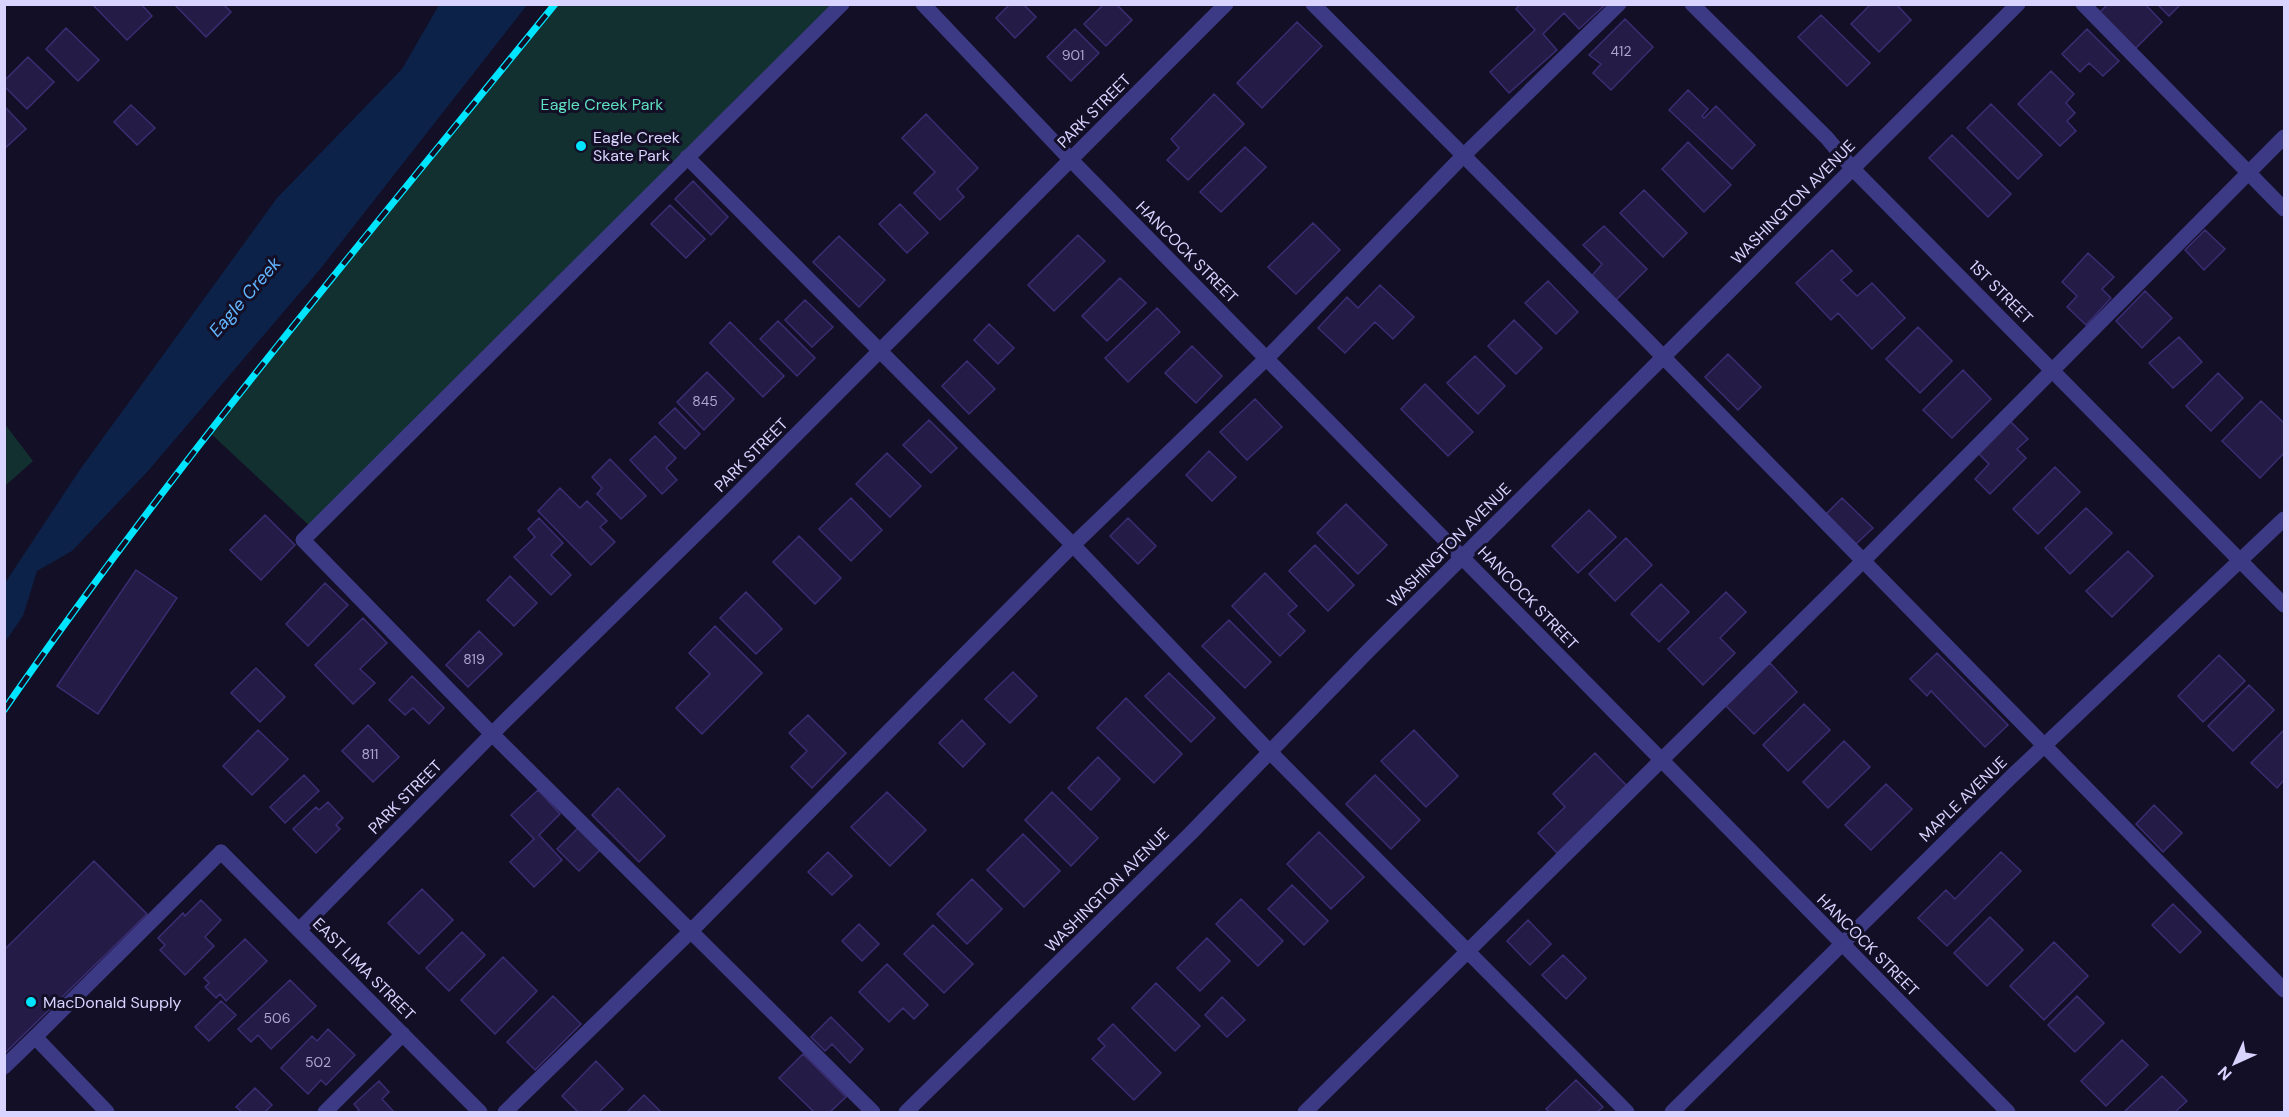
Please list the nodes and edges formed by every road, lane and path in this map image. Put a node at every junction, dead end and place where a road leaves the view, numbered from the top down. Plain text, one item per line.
1 (842, 4) edge
2 (923, 4) edge
3 (1226, 4) edge
4 (1313, 4) edge
5 (1619, 4) edge
6 (1692, 4) edge
7 (2018, 4) edge
8 (2082, 4) edge
9 (2284, 137) edge
10 (1463, 156) junction
11 (687, 157) junction
12 (1071, 160) junction
13 (1852, 168) junction
14 (2249, 173) junction
15 (2284, 209) edge
16 (880, 351) junction
17 (1663, 357) junction
18 (1267, 358) junction
19 (2053, 370) junction
20 (2284, 519) edge
21 (1073, 545) junction
22 (1463, 556) junction
23 (1863, 561) junction
24 (2242, 561) junction
25 (2284, 605) edge
26 (492, 734) junction
27 (2044, 747) junction
28 (1270, 752) junction
29 (1660, 759) junction
30 (299, 930) junction
31 (691, 931) junction
32 (1842, 943) junction
33 (1467, 951) junction
34 (2284, 990) edge
35 (403, 1034) junction
36 (34, 1037) junction
37 (4, 1067) edge
38 (107, 1113) edge
39 (325, 1113) edge
40 (480, 1113) edge
41 (505, 1113) edge
42 (873, 1113) edge
43 (906, 1113) edge
44 (1305, 1113) edge
45 (1627, 1113) edge
46 (1672, 1113) edge
47 (2008, 1113) edge

1 - 11 street
2 - 12 street, HANCOCK STREET
3 - 12 street, PARK STREET
4 - 10 street
5 - 10 street
6 - 13 street, 1ST STREET
7 - 13 street, WASHINGTON AVENUE
8 - 14 street
9 - 14 street
10 - 17 street
10 - 18 street
11 - 16 street
11 - 26 street
12 - 16 street, PARK STREET
12 - 18 street, HANCOCK STREET
13 - 17 street, WASHINGTON AVENUE
13 - 19 street, 1ST STREET
14 - 15 street
14 - 19 street
16 - 21 street
16 - 26 street, PARK STREET
17 - 22 street, WASHINGTON AVENUE
17 - 23 street
18 - 21 street
18 - 22 street, HANCOCK STREET
19 - 23 street
19 - 24 street, 1ST STREET
20 - 24 street, MAPLE AVENUE
21 - 28 street
21 - 31 street
22 - 28 street, WASHINGTON AVENUE
22 - 29 street, HANCOCK STREET
23 - 27 street
23 - 29 street
24 - 25 street, 1ST STREET
24 - 27 street, MAPLE AVENUE
26 - 30 street, PARK STREET
26 - 31 street
27 - 32 street, MAPLE AVENUE
27 - 34 street
28 - 33 street
28 - 43 street, WASHINGTON AVENUE
29 - 32 street, HANCOCK STREET
29 - 33 street
30 - 35 street, EAST LIMA STREET
30 - 36 street, EAST LIMA STREET
31 - 41 street
31 - 42 street
32 - 46 street, MAPLE AVENUE
32 - 47 street, HANCOCK STREET
33 - 44 street
33 - 45 street
35 - 39 street
35 - 40 street, EAST LIMA STREET
36 - 37 street
36 - 38 street

